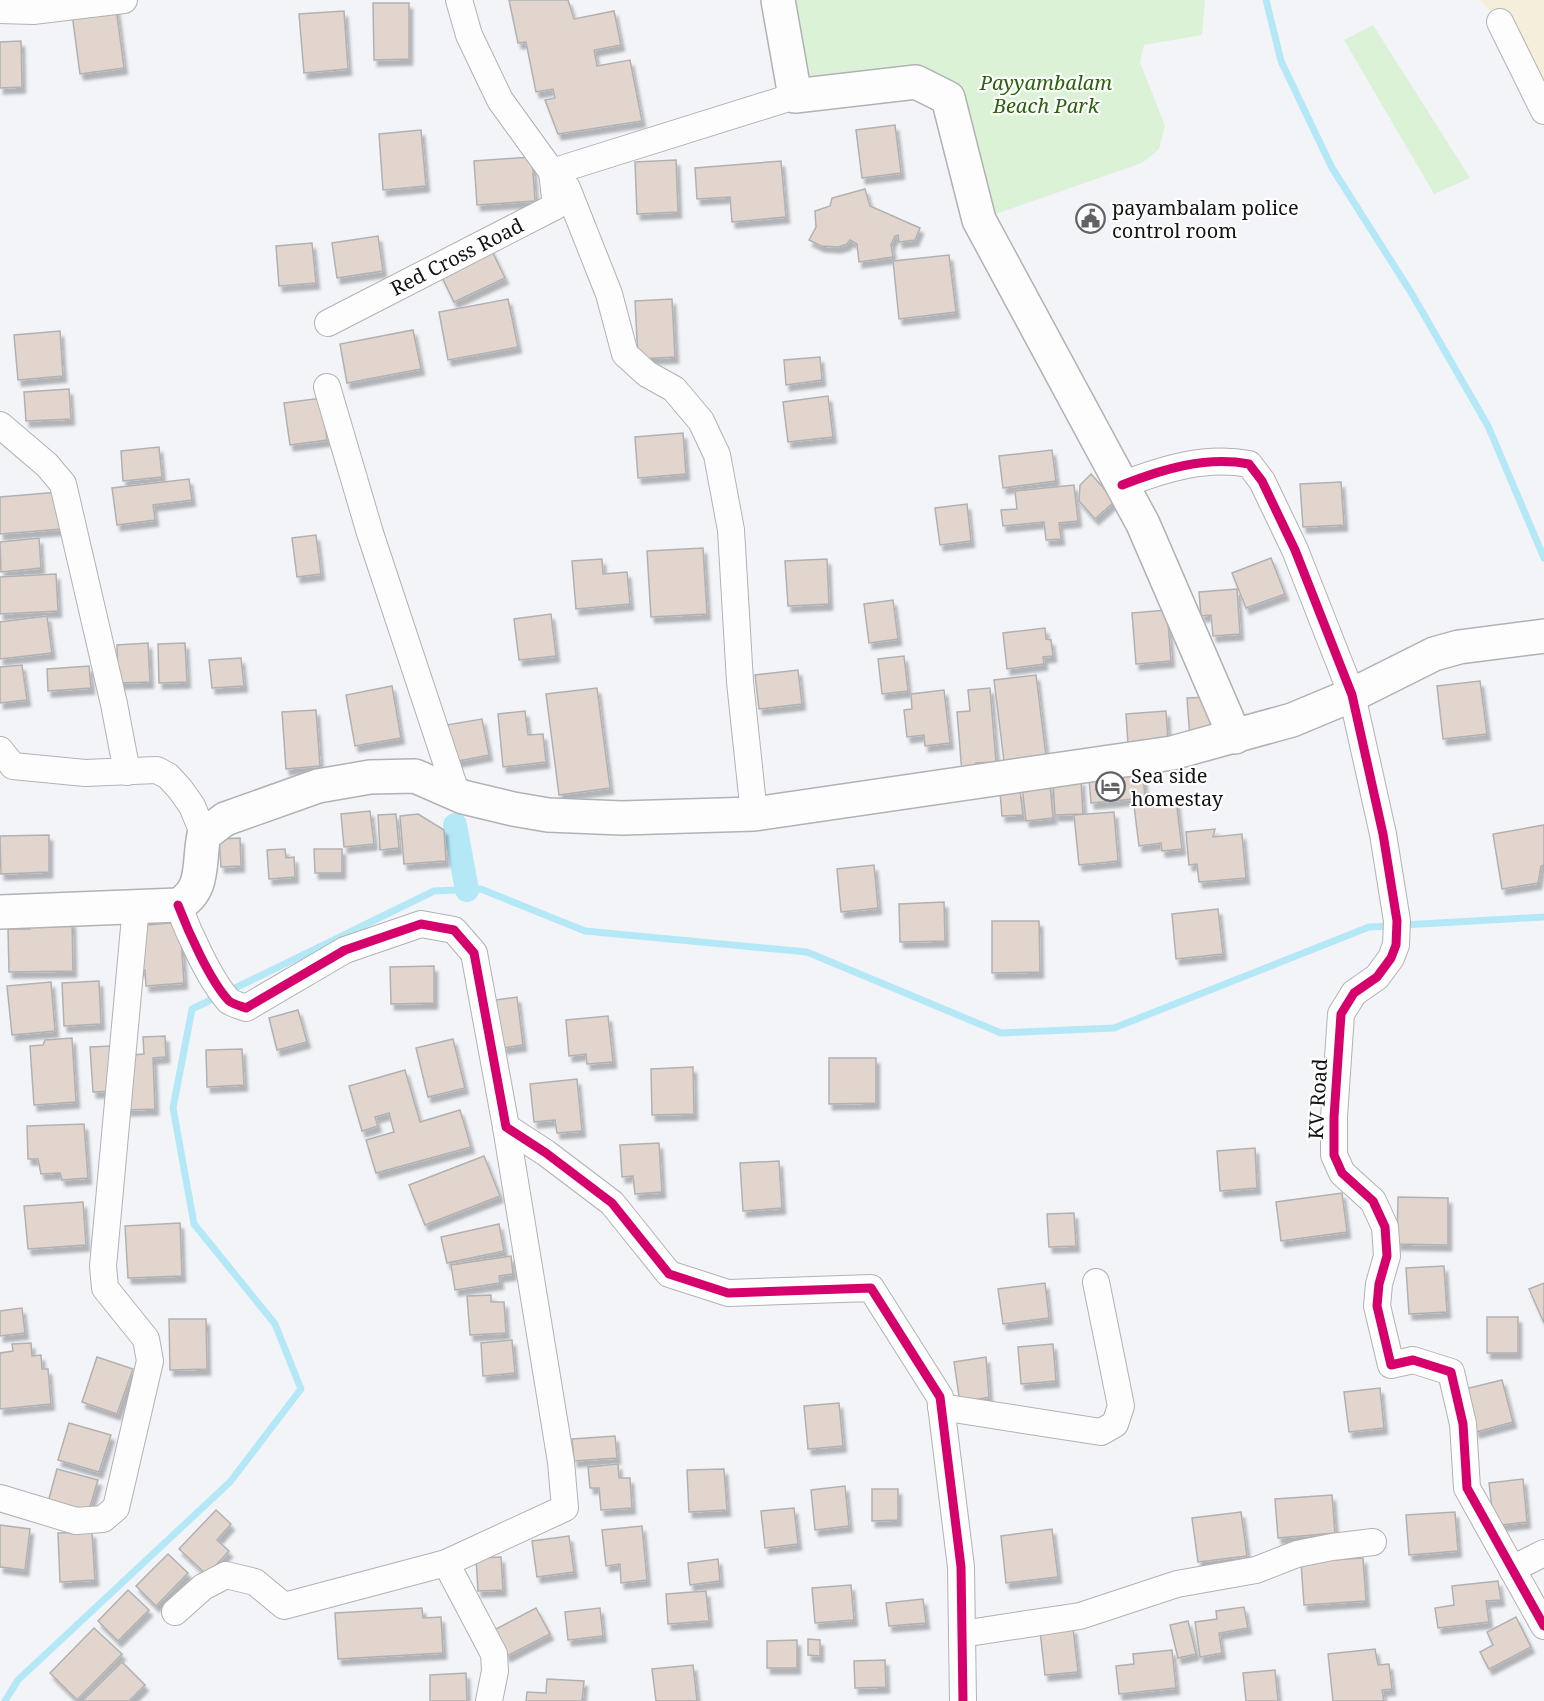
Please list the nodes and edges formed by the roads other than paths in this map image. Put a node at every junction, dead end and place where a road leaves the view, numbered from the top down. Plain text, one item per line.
1 (124, 0) edge
2 (459, 0) edge
3 (778, 0) edge
4 (0, 10) edge
5 (1500, 22) dead end
6 (795, 96) junction
7 (1544, 111) edge
8 (552, 172) junction
9 (328, 323) dead end
10 (327, 387) dead end
11 (0, 425) edge
12 (1122, 485) junction
13 (1544, 636) edge
14 (1352, 695) junction
15 (1235, 737) junction
16 (0, 750) edge
17 (127, 772) junction
18 (457, 795) junction
19 (754, 814) junction
20 (204, 835) junction
21 (178, 905) junction
22 (136, 906) junction
23 (0, 912) edge
24 (506, 1127) junction
25 (1096, 1282) dead end
26 (941, 1407) junction
27 (0, 1498) edge
28 (1373, 1542) dead end
29 (1544, 1553) edge
30 (446, 1563) junction
31 (1512, 1569) junction
32 (175, 1612) dead end
33 (1544, 1626) edge
34 (962, 1634) junction
35 (489, 1701) edge
36 (963, 1701) edge

1 - 4 street
2 - 8 street
3 - 6 street
5 - 7 street
6 - 8 street
6 - 12 street
8 - 9 street, Red Cross Road
8 - 19 street
10 - 18 street
11 - 17 street
12 - 14 street
12 - 15 street
13 - 14 street
14 - 15 street
14 - 31 street, KV Road
15 - 19 street
16 - 17 street
17 - 20 street
18 - 19 street
18 - 20 street
20 - 21 street
21 - 22 street
21 - 24 street
22 - 23 street
22 - 27 street
24 - 26 street
24 - 30 street
25 - 26 street
26 - 34 street
28 - 34 street
29 - 31 street
30 - 32 street
30 - 35 street
31 - 33 street
34 - 36 street

